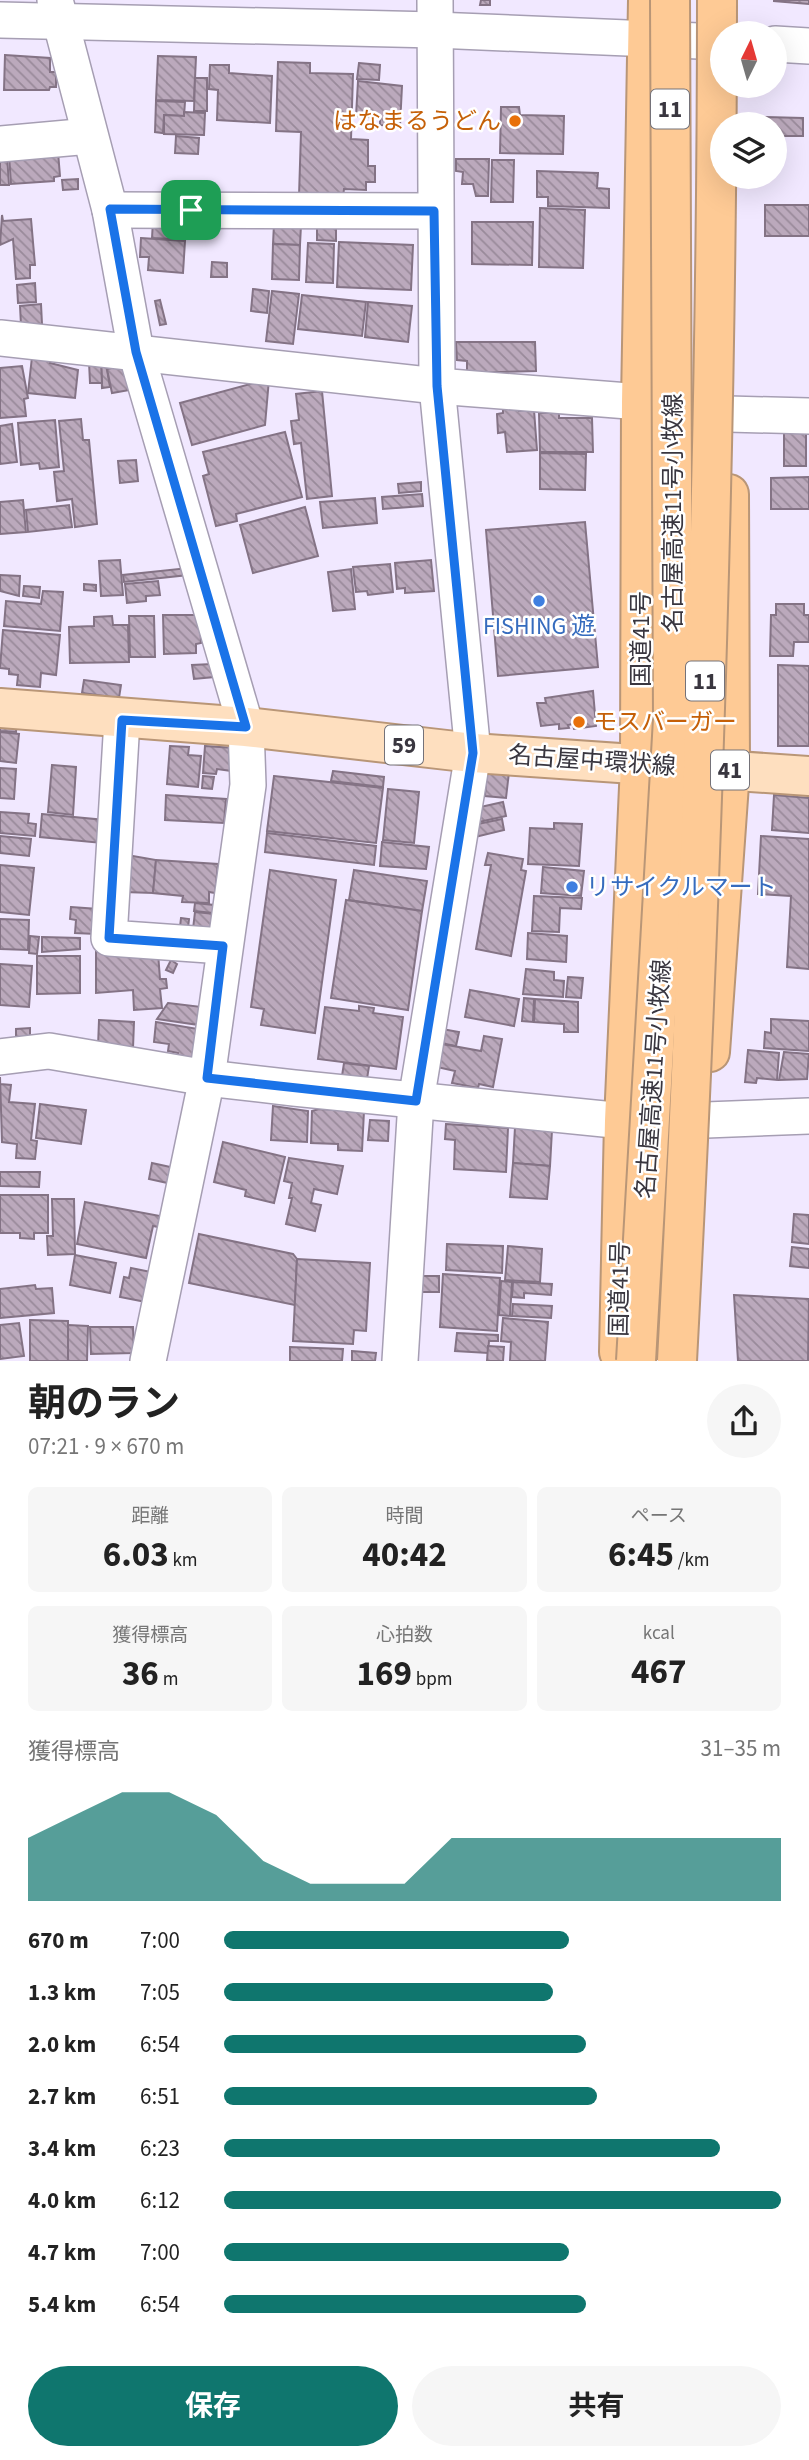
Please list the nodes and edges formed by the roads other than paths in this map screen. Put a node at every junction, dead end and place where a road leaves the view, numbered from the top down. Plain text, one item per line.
1 (648, 0) edge
2 (670, 0) edge
3 (691, 0) edge
4 (717, 0) edge
5 (731, 0) edge
6 (58, 10) edge
7 (435, 15) edge
8 (0, 20) edge
9 (731, 21) edge
10 (648, 41) junction
11 (710, 42) edge
12 (788, 45) edge
13 (809, 46) edge
14 (90, 136) junction
15 (0, 144) edge
16 (730, 189) edge
17 (110, 209) junction
18 (434, 211) junction
19 (670, 218) junction
20 (0, 338) edge
21 (136, 352) junction
22 (437, 386) junction
23 (641, 402) junction
24 (728, 414) junction
25 (809, 416) edge
26 (0, 708) edge
27 (122, 720) junction
28 (246, 727) junction
29 (473, 753) junction
30 (640, 765) junction
31 (730, 770) junction
32 (809, 776) edge
33 (223, 946) junction
34 (656, 1044) junction
35 (0, 1057) edge
36 (207, 1078) junction
37 (416, 1101) junction
38 (809, 1116) edge
39 (706, 1120) junction
40 (624, 1121) junction
41 (688, 1157) junction
42 (148, 1361) edge
43 (400, 1361) edge
44 (611, 1361) edge
45 (619, 1361) edge
46 (636, 1361) edge
47 (677, 1361) edge
48 (691, 1361) edge
49 (697, 1361) edge

1 - 10 highway, 国道41号
2 - 19 highway, 名古屋高速11号小牧線 / 11, bridge
3 - 19 highway
4 - 41 highway, 名古屋高速11号小牧線 / 11, bridge
5 - 9 highway
6 - 7 street
6 - 8 street
6 - 14 street
7 - 10 street
7 - 18 street
10 - 11 street
10 - 23 highway, 国道41号
12 - 13 street
14 - 15 street
14 - 17 street
16 - 24 highway, 41
17 - 18 street
17 - 21 street
18 - 22 street
19 - 34 highway, 名古屋高速11号小牧線 / 11, bridge
20 - 21 street
21 - 22 street
21 - 28 street
22 - 23 street
22 - 29 street
23 - 30 highway, 国道41号
24 - 25 street
24 - 31 highway, 41
26 - 27 main road, 名古屋中環状線 / 59
27 - 28 main road, 名古屋中環状線 / 59
27 - 33 street
28 - 29 main road, 名古屋中環状線 / 59
28 - 33 street
29 - 30 main road, 名古屋中環状線 / 59
29 - 37 street
30 - 31 main road, 名古屋中環状線 / 59
30 - 40 highway, 国道41号
31 - 32 main road, 名古屋中環状線 / 59
31 - 39 highway, 41
33 - 36 street
34 - 44 highway, bridge
34 - 46 highway, 名古屋高速11号小牧線 / 11, bridge
35 - 36 street
36 - 37 street
36 - 42 street
37 - 40 street
37 - 43 street
38 - 39 street
39 - 48 highway, 41
40 - 45 highway, 国道41号
41 - 47 highway, 名古屋高速11号小牧線 / 11, bridge
41 - 49 highway

